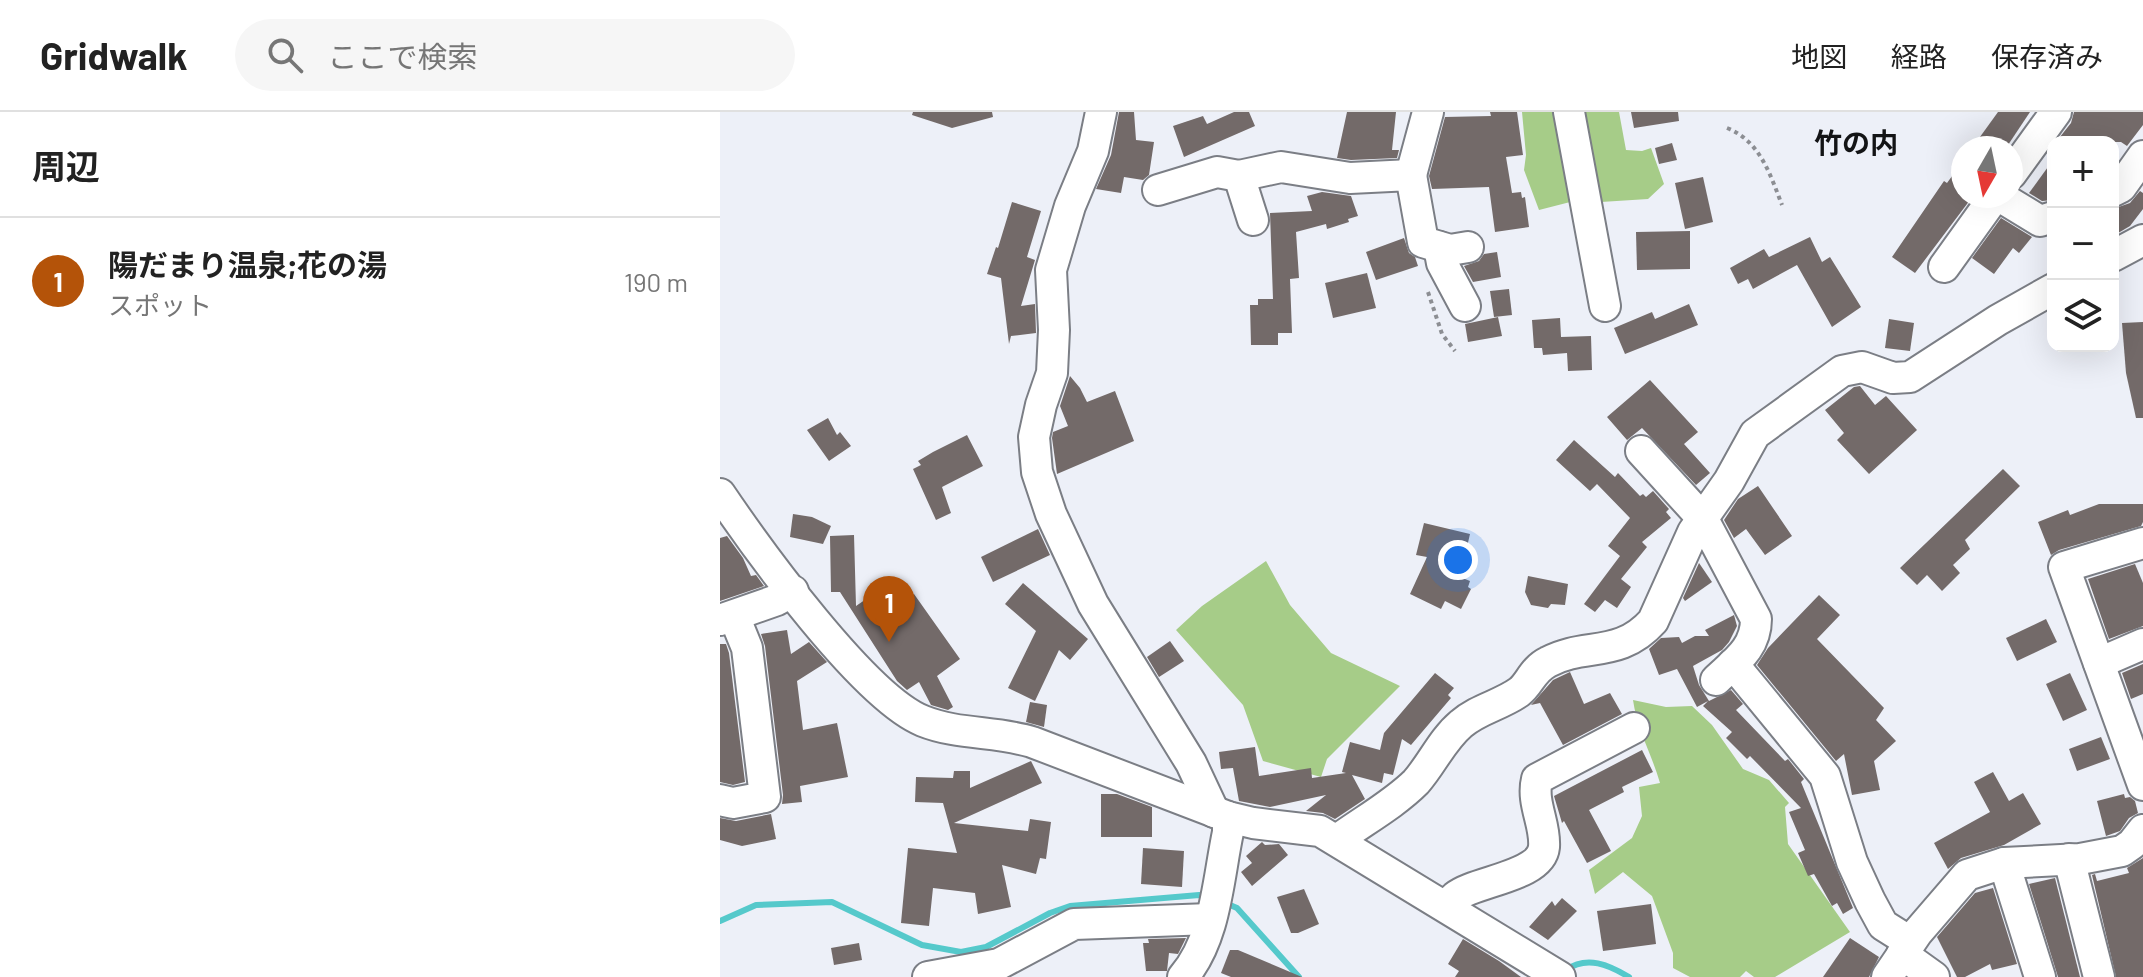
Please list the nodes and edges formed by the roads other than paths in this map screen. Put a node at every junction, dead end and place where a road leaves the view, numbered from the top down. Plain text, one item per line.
1 (1101, 112) edge
2 (1428, 112) edge
3 (1569, 112) edge
4 (2056, 112) edge
5 (2143, 156) edge
6 (2023, 157) edge
7 (1411, 175) junction
8 (1239, 176) junction
9 (2119, 188) edge
10 (1158, 190) dead end
11 (1988, 208) edge
12 (2018, 208) edge
13 (2047, 219) edge
14 (1253, 220) dead end
15 (2143, 240) edge
16 (2119, 253) edge
17 (1944, 267) dead end
18 (2047, 292) edge
19 (1465, 306) dead end
20 (1605, 306) dead end
21 (1641, 451) dead end
22 (720, 494) edge
23 (1703, 519) junction
24 (2142, 543) edge
25 (793, 591) junction
26 (727, 618) edge
27 (2143, 644) edge
28 (2099, 663) junction
29 (1634, 728) dead end
30 (2143, 785) edge
31 (720, 800) edge
32 (1221, 815) junction
33 (2143, 830) edge
34 (1337, 840) junction
35 (2069, 859) junction
36 (2004, 863) junction
37 (1447, 907) junction
38 (1210, 919) junction
39 (1900, 958) edge
40 (928, 977) edge
41 (1183, 977) edge
42 (1560, 977) edge
43 (1934, 977) edge
44 (2040, 977) edge
45 (2099, 977) edge

1 - 32 street
2 - 7 street
3 - 20 street
4 - 6 street
5 - 9 street
7 - 8 street
7 - 19 street
8 - 10 street
8 - 14 street
11 - 17 street
12 - 13 street
15 - 16 street
18 - 23 street
21 - 23 street
22 - 25 street
23 - 34 street
23 - 39 street
24 - 28 street
25 - 26 street
25 - 32 street
26 - 31 street
27 - 28 street
28 - 30 street
29 - 37 street
32 - 34 street
32 - 38 street
33 - 35 street
34 - 37 street
35 - 36 street
35 - 45 street
36 - 39 street
36 - 44 street
37 - 42 street
38 - 40 street
38 - 41 street
39 - 43 street

